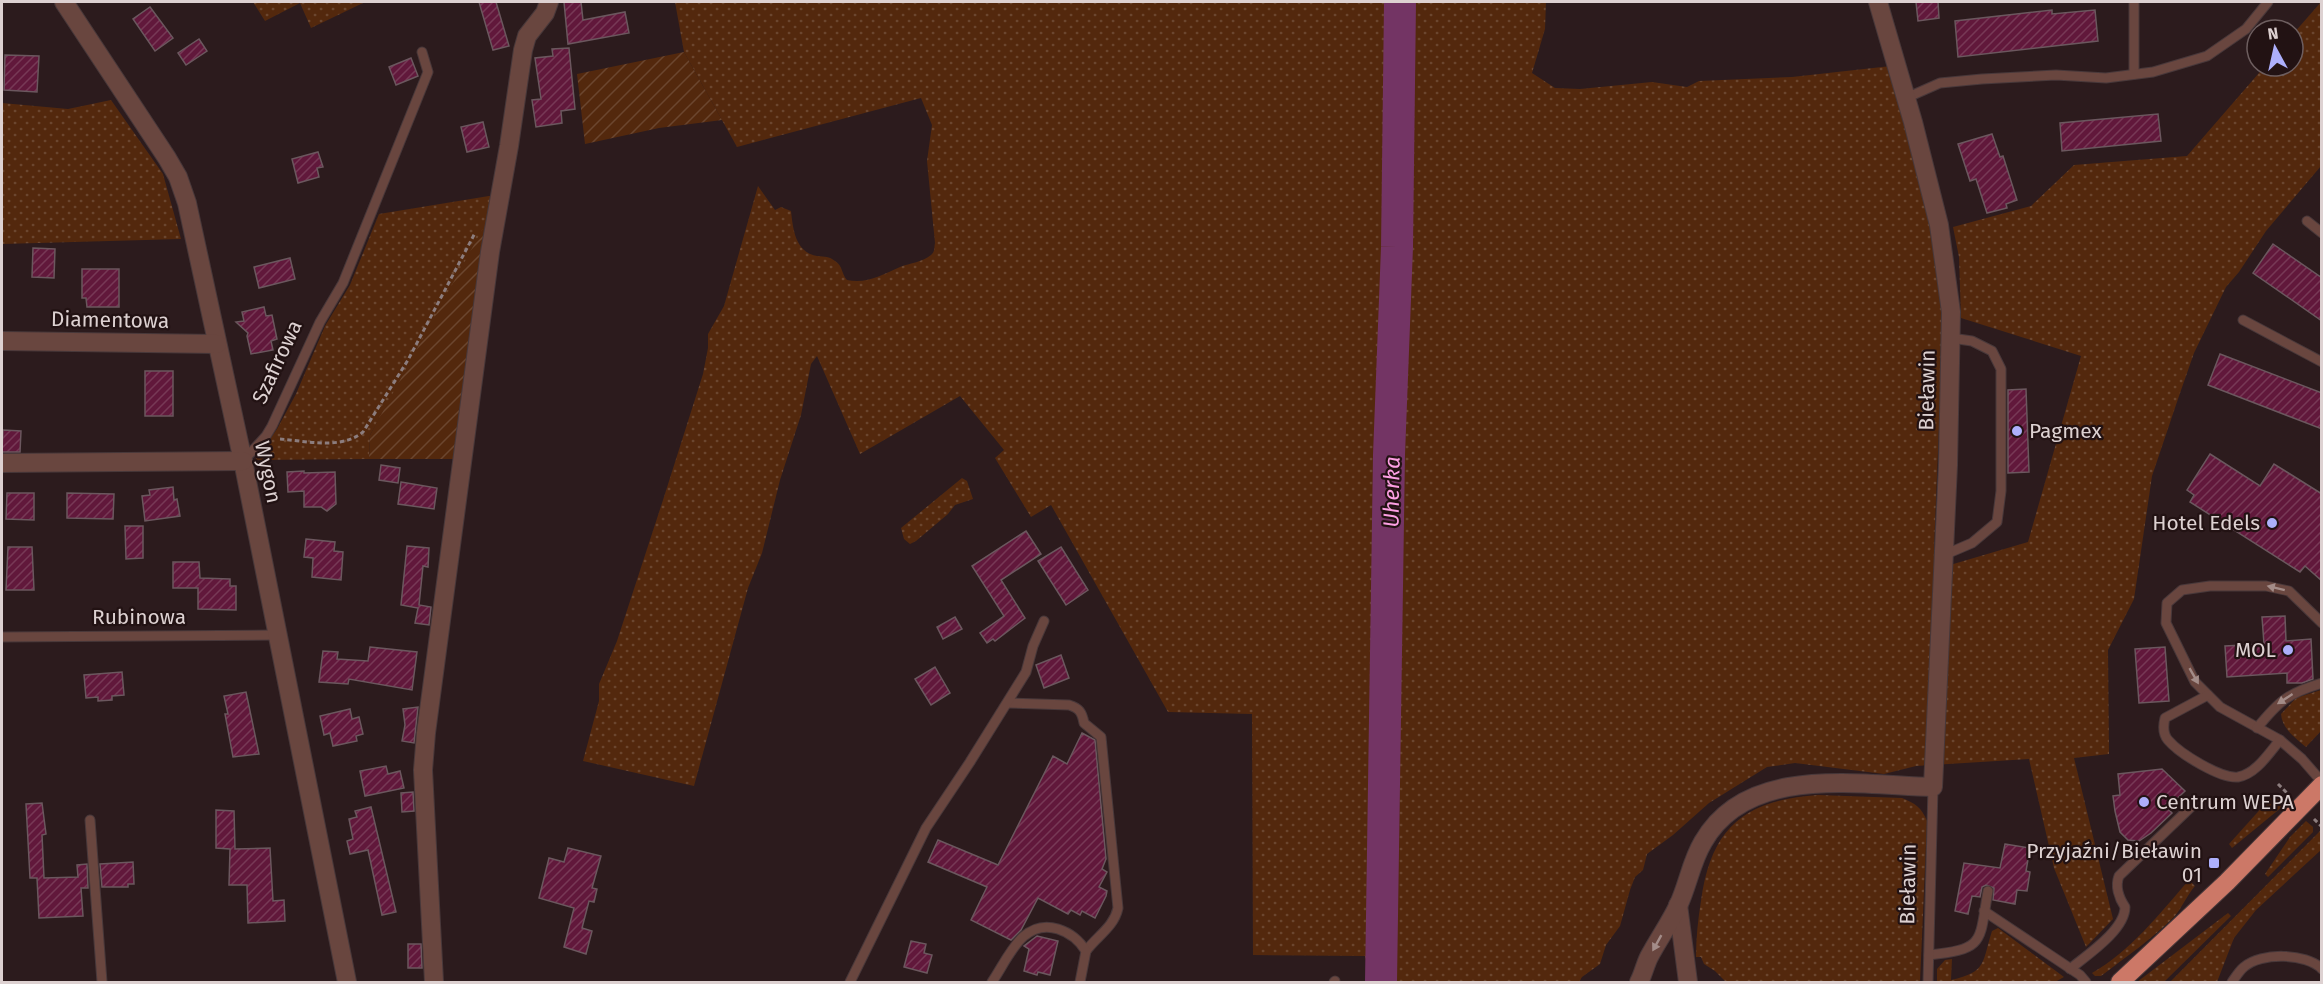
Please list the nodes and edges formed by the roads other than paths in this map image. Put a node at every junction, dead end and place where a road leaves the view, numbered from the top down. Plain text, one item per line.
1 (64, 2) edge
2 (549, 2) edge
3 (1878, 2) edge
4 (2134, 2) edge
5 (2268, 2) edge
6 (422, 52) dead end
7 (2134, 74) junction
8 (1906, 98) junction
9 (2307, 221) dead end
10 (2322, 233) edge
11 (2243, 320) dead end
12 (1951, 338) junction
13 (2, 341) edge
14 (217, 344) junction
15 (2322, 362) edge
16 (243, 460) junction
17 (2, 463) edge
18 (1944, 555) junction
19 (1044, 621) dead end
20 (2322, 623) edge
21 (277, 635) junction
22 (2, 637) edge
23 (2322, 684) edge
24 (2208, 695) junction
25 (1008, 703) junction
26 (2257, 728) junction
27 (2280, 740) junction
28 (2322, 784) edge
29 (1933, 787) junction
30 (2192, 806) dead end
31 (90, 820) dead end
32 (1988, 891) dead end
33 (1678, 905) junction
34 (1984, 911) junction
35 (1086, 951) junction
36 (1929, 955) junction
37 (2070, 969) junction
38 (2322, 969) edge
39 (102, 982) edge
40 (347, 982) edge
41 (435, 982) edge
42 (850, 982) edge
43 (992, 982) edge
44 (1080, 982) edge
45 (1639, 982) edge
46 (1688, 982) edge
47 (1928, 982) edge
48 (2086, 982) edge
49 (2120, 982) edge
50 (2232, 982) edge

1 - 14 street, Wygon
2 - 41 street
3 - 8 street, Bieławin
4 - 7 lane
5 - 7 lane
6 - 16 lane, Szafirowa
7 - 8 lane
8 - 12 street, Bieławin
9 - 10 lane
11 - 15 lane
12 - 18 street, Bieławin
12 - 18 lane
13 - 14 street, Diamentowa
14 - 16 street, Wygon
16 - 17 street
16 - 21 street, Wygon
18 - 29 street, Bieławin
19 - 25 lane
20 -> 24 lane
21 - 22 lane, Rubinowa
21 - 40 street, Wygon
23 -> 26 lane
24 - 26 lane
24 - 27 lane
25 - 35 lane
25 - 42 lane
26 - 27 lane
27 - 28 lane
28 - 49 highway
29 - 33 street
29 - 36 lane, Bieławin
30 - 37 lane
31 - 39 lane
32 - 34 lane
33 -> 45 street
33 - 46 street
34 - 36 lane
34 - 37 lane
35 - 43 lane
35 - 44 lane
36 - 47 lane, Bieławin
37 - 48 lane
38 - 50 lane

